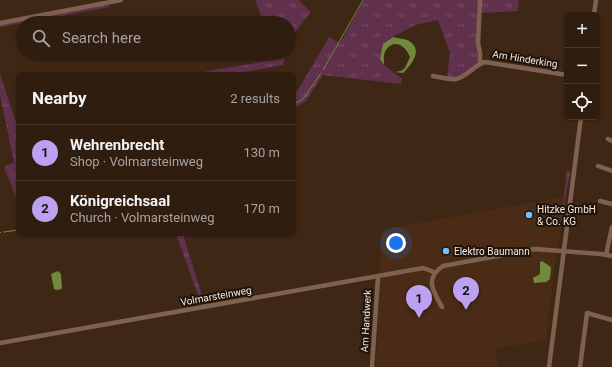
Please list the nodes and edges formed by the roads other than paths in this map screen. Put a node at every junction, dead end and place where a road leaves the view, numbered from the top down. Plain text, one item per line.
1 (121, 0) edge
2 (480, 0) edge
3 (596, 0) edge
4 (594, 12) edge
5 (37, 16) edge
6 (16, 20) edge
7 (0, 23) edge
8 (480, 64) junction
9 (564, 75) edge
10 (433, 76) dead end
11 (581, 120) edge
12 (598, 166) dead end
13 (612, 171) edge
14 (600, 201) dead end
15 (612, 204) edge
16 (612, 227) edge
17 (563, 251) junction
18 (606, 255) junction
19 (612, 256) edge
20 (434, 272) junction
21 (378, 277) junction
22 (442, 307) dead end
23 (612, 320) edge
24 (0, 343) edge
25 (372, 367) edge
26 (549, 367) edge
27 (580, 367) edge

1 - 5 street
2 - 8 street, Am Hinderking
3 - 4 street
6 - 7 street
8 - 9 street, Am Hinderking
8 - 10 street, Am Hinderking
11 - 17 street
12 - 13 street
14 - 15 street
16 - 18 street
17 - 18 street
17 - 20 street
17 - 26 street
18 - 19 street
20 - 21 street, Volmarsteinweg
20 - 22 street
21 - 24 street, Volmarsteinweg
21 - 25 street, Am Handwerk
23 - 27 street

